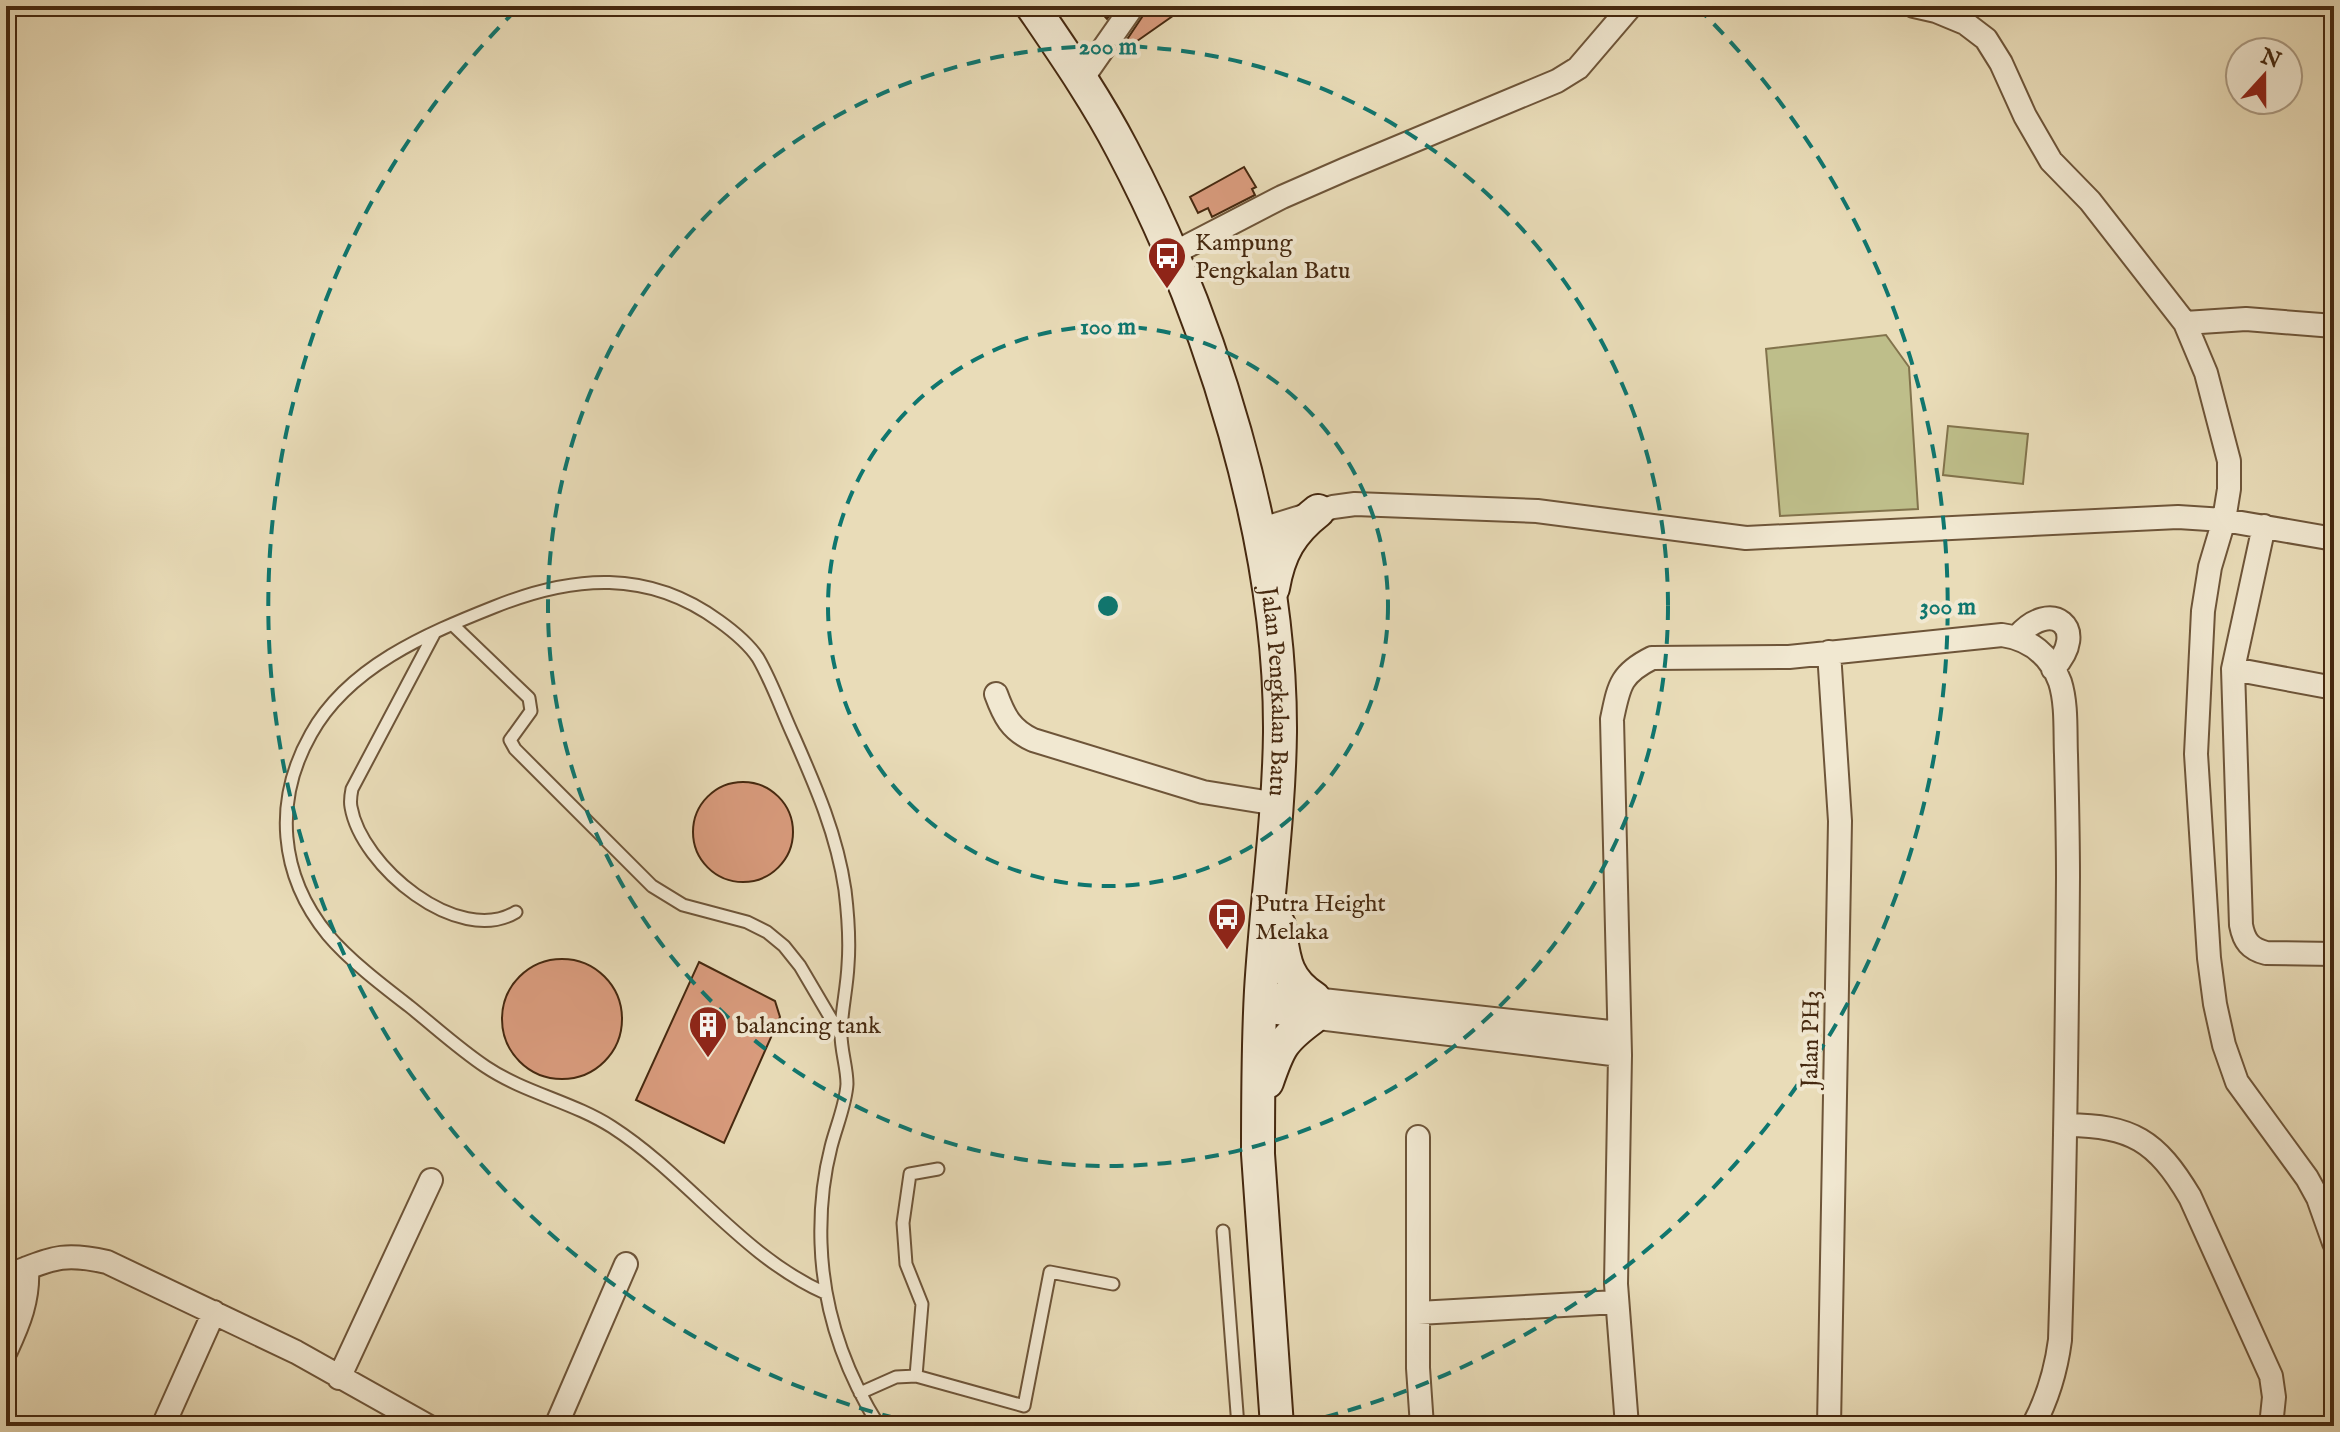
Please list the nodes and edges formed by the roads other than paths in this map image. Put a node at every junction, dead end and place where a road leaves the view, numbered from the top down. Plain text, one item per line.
1 (1032, 6) edge
2 (1133, 6) edge
3 (1630, 6) edge
4 (1914, 6) edge
5 (1082, 79) junction
6 (1172, 254) junction
7 (2185, 323) junction
8 (2334, 326) edge
9 (1318, 511) junction
10 (2224, 520) junction
11 (2264, 526) junction
12 (1259, 530) junction
13 (2334, 539) edge
14 (1271, 611) junction
15 (453, 625) junction
16 (435, 633) junction
17 (2017, 637) junction
18 (1829, 652) junction
19 (2053, 669) junction
20 (2233, 669) junction
21 (2334, 688) edge
22 (996, 694) dead end
23 (1277, 804) junction
24 (1271, 870) junction
25 (516, 912) dead end
26 (2334, 954) edge
27 (1261, 1002) junction
28 (1313, 1008) junction
29 (841, 1034) junction
30 (1620, 1044) junction
31 (1258, 1110) junction
32 (2067, 1125) junction
33 (1418, 1137) dead end
34 (938, 1169) dead end
35 (431, 1180) dead end
36 (1223, 1231) dead end
37 (2334, 1243) edge
38 (626, 1264) dead end
39 (16, 1272) edge
40 (1113, 1284) dead end
41 (825, 1293) junction
42 (1617, 1302) junction
43 (214, 1312) junction
44 (1418, 1313) junction
45 (6, 1351) edge
46 (916, 1376) junction
47 (339, 1378) junction
48 (860, 1393) junction
49 (163, 1426) edge
50 (428, 1426) edge
51 (556, 1426) edge
52 (879, 1426) edge
53 (1238, 1426) edge
54 (1277, 1426) edge
55 (1422, 1426) edge
56 (1627, 1426) edge
57 (1829, 1426) edge
58 (2033, 1426) edge
59 (2271, 1426) edge

1 - 5 main road, Jalan Pengkalan Batu
2 - 5 street
3 - 6 street
4 - 7 street
5 - 6 main road, Jalan Pengkalan Batu
6 - 12 main road, Jalan Pengkalan Batu
7 - 8 street
7 - 10 street
9 - 10 street
9 - 12 street
9 - 14 main road
10 - 11 street
10 - 37 street
11 - 13 street
11 - 20 street
12 - 14 main road, Jalan Pengkalan Batu
14 - 23 main road, Jalan Pengkalan Batu
15 - 16 lane
15 - 29 lane
15 - 29 lane
16 - 25 lane
16 - 41 lane
17 - 18 street
17 - 19 street
17 - 19 street
18 - 30 street
18 - 57 street, Jalan PH3
19 - 32 street
20 - 21 street
20 - 26 street
22 - 23 street
23 - 24 main road, Jalan Pengkalan Batu
24 - 27 main road, Jalan Pengkalan Batu
24 - 28 main road
27 - 28 street
27 - 31 main road, Jalan Pengkalan Batu
28 - 30 street
28 - 31 main road
29 - 41 lane
30 - 42 street
31 - 54 main road, Jalan Pengkalan Batu
32 - 58 street
32 - 59 street
33 - 44 street
34 - 46 lane
35 - 47 street
36 - 53 lane
38 - 51 street
39 - 43 street
39 - 45 street
40 - 46 lane
41 - 48 lane
42 - 44 street
42 - 56 street
43 - 47 street
43 - 49 street
44 - 55 street
46 - 48 lane
47 - 50 street
48 - 52 lane

